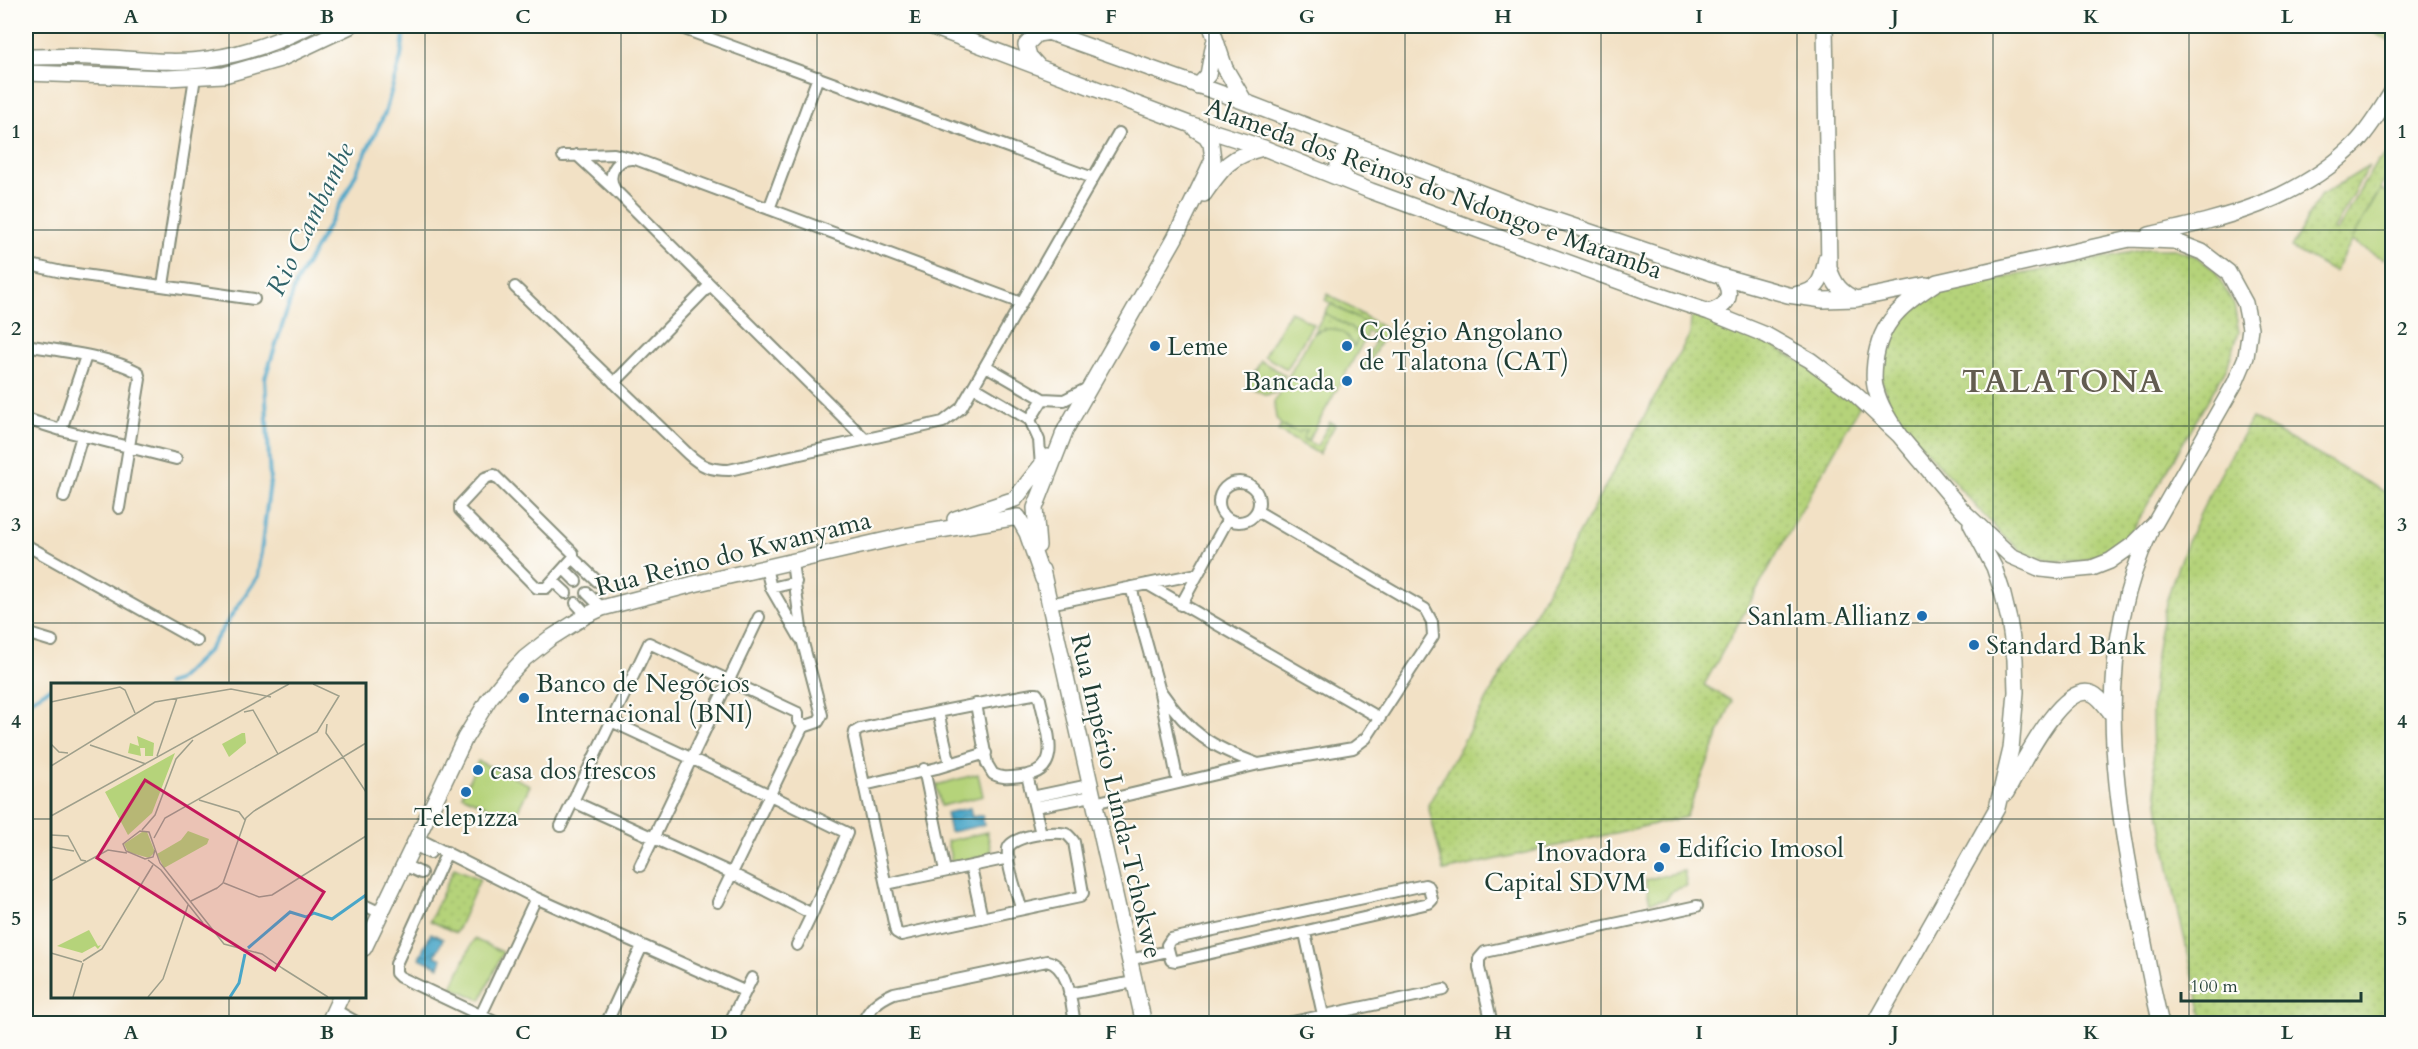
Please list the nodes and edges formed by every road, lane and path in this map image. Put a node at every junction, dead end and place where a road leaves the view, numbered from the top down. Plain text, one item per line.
1 (309, 26) edge
2 (350, 26) edge
3 (676, 26) edge
4 (930, 26) edge
5 (1031, 26) edge
6 (1826, 26) edge
7 (1050, 32) junction
8 (1213, 33) edge
9 (26, 57) edge
10 (1038, 66) junction
11 (26, 73) edge
12 (195, 77) junction
13 (818, 77) junction
14 (1198, 86) junction
15 (2392, 92) edge
16 (1245, 102) junction
17 (1189, 124) junction
18 (1119, 133) dead end
19 (1264, 148) junction
20 (1365, 149) junction
21 (577, 155) junction
22 (563, 156) dead end
23 (638, 160) junction
24 (1093, 178) junction
25 (1348, 182) junction
26 (617, 192) junction
27 (769, 209) junction
28 (1181, 226) junction
29 (2130, 239) junction
30 (1829, 244) junction
31 (26, 264) edge
32 (1721, 276) junction
33 (1937, 282) junction
34 (163, 285) junction
35 (710, 285) junction
36 (515, 287) dead end
37 (1788, 294) junction
38 (254, 299) dead end
39 (1856, 299) junction
40 (1021, 303) junction
41 (1709, 312) junction
42 (26, 345) edge
43 (86, 356) junction
44 (986, 366) junction
45 (614, 383) junction
46 (974, 387) junction
47 (1086, 389) junction
48 (1043, 399) junction
49 (26, 419) edge
50 (1030, 420) junction
51 (1067, 426) junction
52 (61, 430) junction
53 (1899, 435) junction
54 (82, 436) junction
55 (865, 439) junction
56 (129, 448) junction
57 (176, 459) dead end
58 (1041, 467) junction
59 (64, 497) dead end
60 (1015, 499) junction
61 (119, 508) dead end
62 (1035, 508) junction
63 (1257, 511) junction
64 (1964, 511) junction
65 (1018, 517) junction
66 (1228, 519) junction
67 (2155, 523) junction
68 (904, 536) junction
69 (26, 545) edge
70 (573, 558) junction
71 (792, 562) junction
72 (766, 568) junction
73 (564, 569) junction
74 (1197, 574) junction
75 (1043, 579) junction
76 (553, 581) junction
77 (576, 581) dead end
78 (597, 581) dead end
79 (796, 582) junction
80 (1147, 584) junction
81 (1131, 587) junction
82 (771, 588) junction
83 (566, 593) dead end
84 (587, 593) dead end
85 (576, 603) dead end
86 (1048, 604) junction
87 (1181, 605) junction
88 (602, 608) junction
89 (588, 615) junction
90 (759, 617) dead end
91 (26, 633) edge
92 (52, 641) dead end
93 (197, 641) dead end
94 (803, 644) junction
95 (728, 681) junction
96 (1159, 688) junction
97 (815, 693) junction
98 (976, 704) junction
99 (810, 706) junction
100 (821, 712) junction
101 (938, 712) junction
102 (798, 713) junction
103 (2112, 714) junction
104 (1380, 718) junction
105 (613, 722) junction
106 (803, 726) junction
107 (986, 753) junction
108 (690, 758) junction
109 (950, 764) junction
110 (1259, 764) junction
111 (924, 769) junction
112 (1027, 775) junction
113 (1178, 783) junction
114 (864, 785) junction
115 (770, 795) junction
116 (1092, 795) junction
117 (574, 802) junction
118 (1033, 802) junction
119 (1997, 808) junction
120 (561, 826) dead end
121 (1041, 834) junction
122 (653, 839) junction
123 (415, 842) junction
124 (440, 855) junction
125 (1009, 858) junction
126 (404, 865) junction
127 (640, 866) dead end
128 (971, 867) junction
129 (945, 871) junction
130 (731, 873) junction
131 (428, 876) junction
132 (886, 884) junction
133 (536, 898) junction
134 (718, 902) dead end
135 (366, 906) edge
136 (1697, 906) dead end
137 (1021, 908) junction
138 (381, 913) junction
139 (812, 914) junction
140 (982, 918) junction
141 (369, 927) edge
142 (1305, 933) junction
143 (797, 945) dead end
144 (642, 946) junction
145 (1168, 951) junction
146 (1129, 960) junction
147 (752, 978) dead end
148 (1134, 982) junction
149 (1444, 990) dead end
150 (744, 991) junction
151 (1069, 994) junction
152 (335, 1010) edge
153 (481, 1015) junction
154 (1323, 1015) junction
155 (360, 1023) edge
156 (499, 1023) edge
157 (606, 1023) edge
158 (729, 1023) edge
159 (862, 1023) edge
160 (1075, 1023) edge
161 (1144, 1023) edge
162 (1283, 1023) edge
163 (1492, 1023) edge
164 (1875, 1023) edge
165 (2161, 1023) edge

1 - 9 main road
2 - 12 main road
3 - 13 street
4 - 10 main road, Alameda dos Reinos do Ndongo e Matamba
5 - 7 main road, Alameda dos Reinos do Ndongo e Matamba
6 - 30 main road
7 - 10 main road
7 - 14 main road, Alameda dos Reinos do Ndongo e Matamba
8 - 14 main road
8 - 16 main road
10 - 17 main road, Alameda dos Reinos do Ndongo e Matamba
11 - 12 main road
12 - 34 street
13 - 24 street
13 - 27 street
14 - 16 main road, Alameda dos Reinos do Ndongo e Matamba
15 - 29 main road
16 - 20 main road, Alameda dos Reinos do Ndongo e Matamba
17 - 19 main road, Alameda dos Reinos do Ndongo e Matamba
17 - 28 main road, Rua Império Lunda-Tchokwe
18 - 24 street
19 - 25 main road, Alameda dos Reinos do Ndongo e Matamba
19 - 28 main road, Rua Império Lunda-Tchokwe
20 - 25 main road
20 - 32 main road, Alameda dos Reinos do Ndongo e Matamba
21 - 22 street
21 - 23 street
21 - 26 street
23 - 26 street
23 - 27 street
24 - 40 street
25 - 41 main road, Alameda dos Reinos do Ndongo e Matamba
26 - 35 street
27 - 40 street
28 - 47 main road, Rua Império Lunda-Tchokwe
29 - 33 main road, Alameda dos Reinos do Ndongo e Matamba
29 - 67 main road
30 - 37 main road
30 - 39 main road
31 - 34 street
32 - 37 main road, Alameda dos Reinos do Ndongo e Matamba
32 - 41 main road
33 - 39 main road, Alameda dos Reinos do Ndongo e Matamba
33 - 53 main road
34 - 38 street
35 - 45 street
35 - 55 street
36 - 45 street
37 - 39 main road, Alameda dos Reinos do Ndongo e Matamba
40 - 44 street
41 - 53 main road, Alameda dos Reinos do Ndongo e Matamba
42 - 43 street
43 - 52 street
43 - 56 street
44 - 46 street
44 - 48 street
45 - 55 street
46 - 50 street
46 - 55 street
47 - 48 street
47 - 51 main road, Rua Império Lunda-Tchokwe
48 - 50 street
49 - 52 street
50 - 58 street
51 - 58 main road, Rua Império Lunda-Tchokwe
51 - 62 main road, Rua Império Lunda-Tchokwe
52 - 54 street
53 - 64 main road
54 - 56 street
54 - 59 street
56 - 57 street
56 - 61 street
58 - 60 main road, Rua Império Lunda-Tchokwe
60 - 62 main road
60 - 65 main road, Rua Império Lunda-Tchokwe
60 - 68 main road, Rua Reino do Kwanyama
62 - 65 main road
62 - 75 main road, Rua Império Lunda-Tchokwe
63 - 66 street
63 - 66 street
63 - 104 street
64 - 67 main road
64 - 119 main road
65 - 68 main road, Rua Reino do Kwanyama
65 - 75 main road, Rua Império Lunda-Tchokwe
66 - 74 street
67 - 103 main road
68 - 71 main road, Rua Reino do Kwanyama
69 - 93 street
70 - 73 street
70 - 76 street
70 - 78 street
71 - 72 main road, Rua Reino do Kwanyama
71 - 79 street
72 - 82 street
72 - 88 main road, Rua Reino do Kwanyama
73 - 76 street
73 - 77 street
74 - 80 street
74 - 87 street
75 - 86 main road, Rua Império Lunda-Tchokwe
76 - 83 street
79 - 82 street
79 - 94 street
80 - 81 street
80 - 87 street
81 - 86 street
81 - 96 street
82 - 94 street
84 - 88 street
85 - 89 street
86 - 116 main road, Rua Império Lunda-Tchokwe
87 - 104 street
88 - 89 main road, Rua Reino do Kwanyama
89 - 123 main road, Rua Reino do Kwanyama
90 - 95 street
91 - 92 street
94 - 97 street
95 - 102 street
95 - 105 street
95 - 108 street
96 - 110 street
96 - 113 street
97 - 99 street
97 - 100 street
98 - 101 street
98 - 107 street
98 - 112 street
99 - 100 street
99 - 102 street
100 - 106 street
101 - 109 street
101 - 114 street
102 - 106 street
103 - 119 main road
103 - 165 main road
104 - 110 street
105 - 108 street
105 - 117 street
106 - 115 street
107 - 109 street
107 - 112 street
108 - 115 street
108 - 122 street
109 - 111 street
110 - 113 street
111 - 114 street
111 - 129 street
112 - 118 street
113 - 116 street
114 - 132 street
115 - 130 street
115 - 139 street
116 - 118 street
116 - 146 main road, Rua Império Lunda-Tchokwe
117 - 120 street
117 - 122 street
118 - 121 street
119 - 164 main road
121 - 125 street
121 - 137 street
122 - 127 street
122 - 130 street
123 - 124 street
123 - 124 street
123 - 126 main road, Rua Reino do Kwanyama
124 - 131 street
124 - 133 street
125 - 128 street
125 - 137 street
126 - 131 street
126 - 138 main road, Rua Reino do Kwanyama
128 - 129 street
128 - 140 street
129 - 132 street
130 - 134 street
130 - 139 street
131 - 153 street
132 - 140 street
133 - 144 street
133 - 153 street
135 - 138 street
136 - 163 street
137 - 140 street
138 - 141 main road, Rua Reino do Kwanyama
139 - 143 street
142 - 145 street
142 - 145 street
142 - 154 street
144 - 150 street
144 - 157 street
145 - 146 street
146 - 148 main road, Rua Império Lunda-Tchokwe
147 - 150 street
148 - 151 street
148 - 161 main road, Rua Império Lunda-Tchokwe
149 - 154 street
150 - 158 street
151 - 159 street
151 - 160 street
152 - 155 street
153 - 156 street
154 - 162 street

